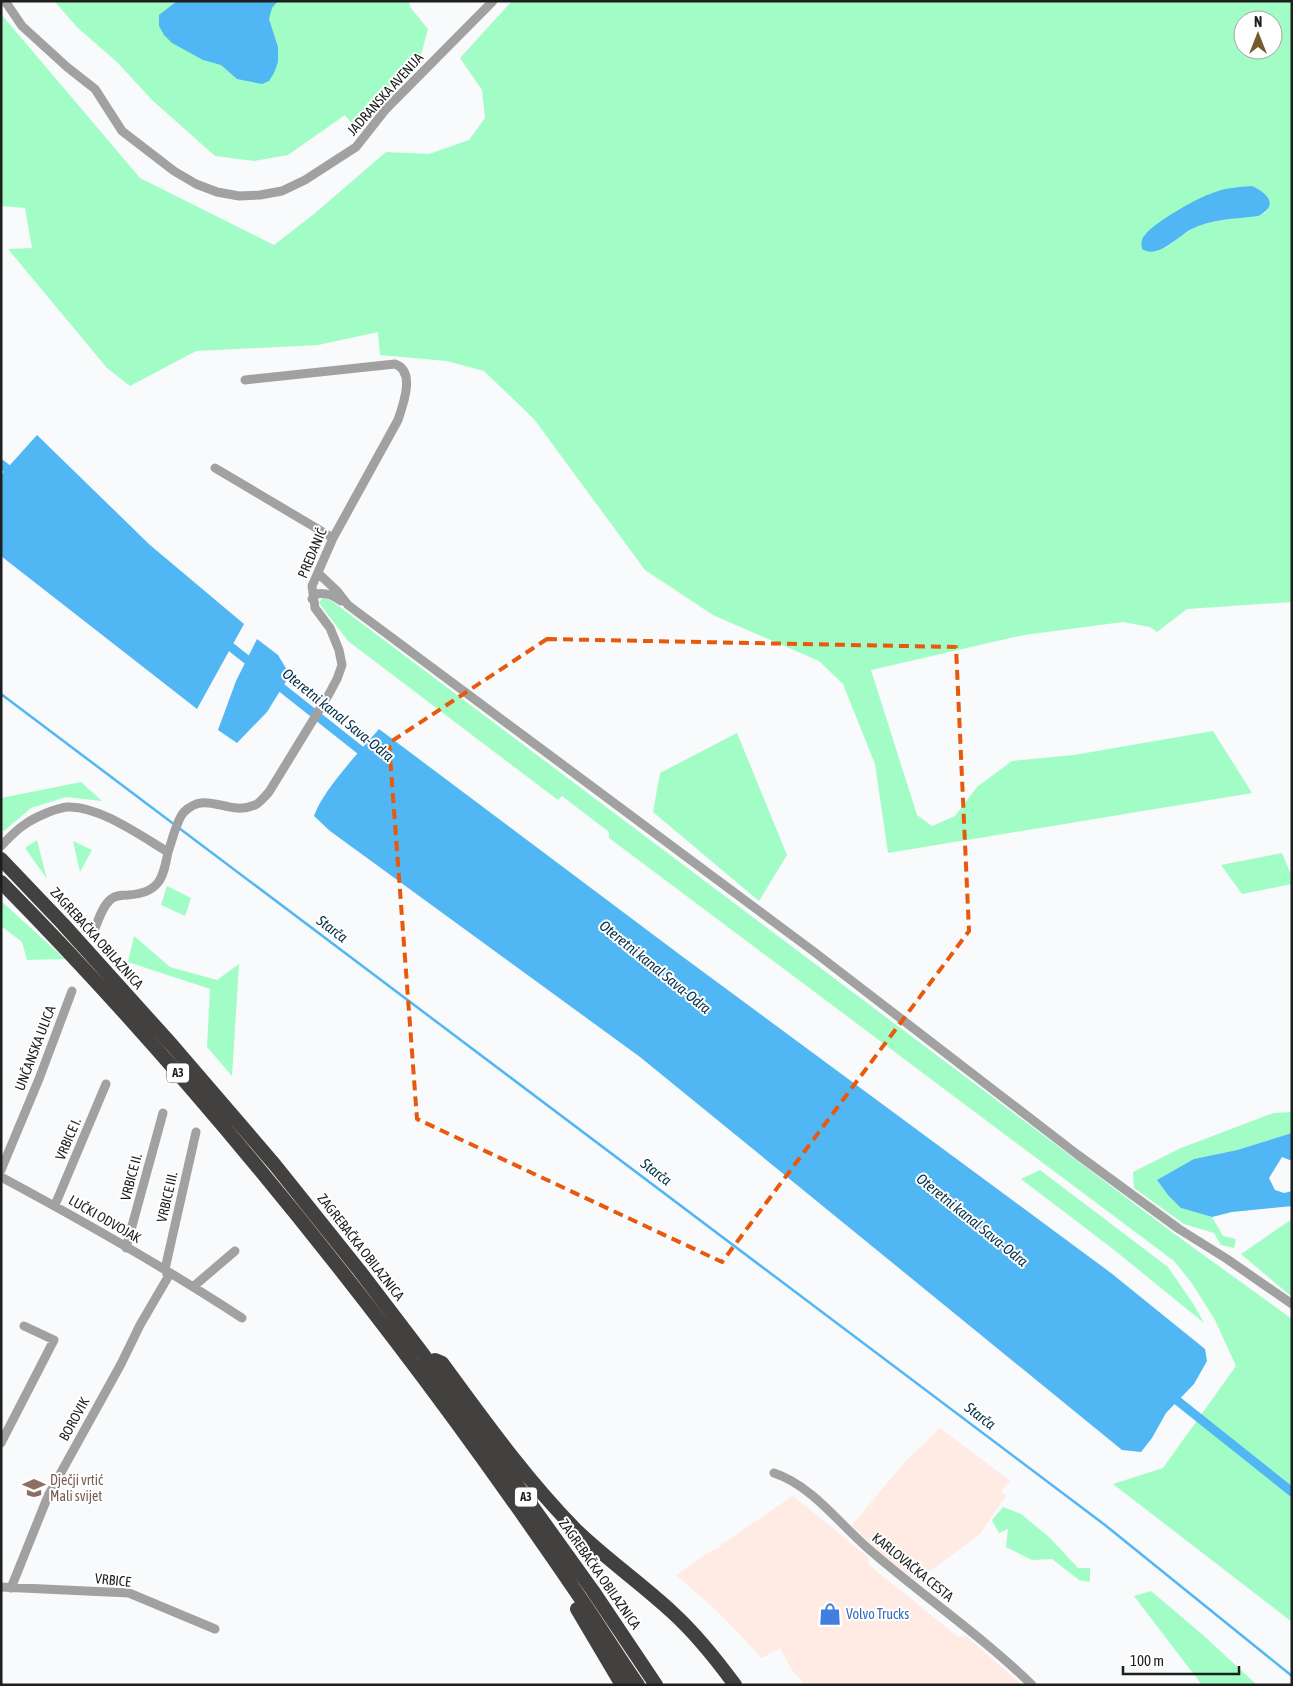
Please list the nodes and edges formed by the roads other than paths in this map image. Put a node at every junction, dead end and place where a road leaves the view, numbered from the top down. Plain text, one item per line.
1 (6, 1) edge
2 (493, 1) edge
3 (245, 380) dead end
4 (215, 468) dead end
5 (332, 538) junction
6 (318, 573) junction
7 (312, 599) junction
8 (348, 606) junction
9 (1, 846) edge
10 (168, 852) junction
11 (1, 859) edge
12 (1, 882) edge
13 (94, 931) dead end
14 (72, 991) dead end
15 (106, 1084) dead end
16 (163, 1113) dead end
17 (196, 1132) dead end
18 (1, 1170) edge
19 (1, 1177) edge
20 (54, 1206) junction
21 (126, 1248) junction
22 (235, 1251) dead end
23 (165, 1269) junction
24 (194, 1286) junction
25 (1292, 1304) edge
26 (242, 1318) dead end
27 (24, 1326) dead end
28 (424, 1354) junction
29 (1, 1443) edge
30 (774, 1473) dead end
31 (496, 1478) junction
32 (6, 1587) edge
33 (215, 1629) dead end
34 (622, 1685) edge
35 (638, 1685) edge
36 (656, 1685) edge
37 (735, 1685) edge
38 (1032, 1685) edge

1 - 2 street, JADRANSKA AVENIJA
3 - 5 street, PREDANIĆ
4 - 5 street
5 - 6 street, PREDANIĆ
6 - 7 street, PREDANIĆ
6 - 8 street
7 - 8 street
7 - 10 street, PREDANIĆ
8 - 25 street
9 - 10 street
10 - 13 street, PREDANIĆ
11 - 28 highway, ZAGREBAČKA OBILAZNICA / A3
12 - 31 highway, A3
14 - 18 street, UNČANSKA ULICA
15 - 20 street, VRBICE I.
16 - 21 street, VRBICE II.
17 - 23 street, VRBICE III.
19 - 20 street, LUČKI ODVOJAK
20 - 21 street, LUČKI ODVOJAK
21 - 23 street, LUČKI ODVOJAK
22 - 24 street
23 - 24 street, LUČKI ODVOJAK
23 - 32 street, BOROVIK
24 - 26 street, LUČKI ODVOJAK
27 - 29 street
28 - 36 highway, ZAGREBAČKA OBILAZNICA / A3
28 - 37 highway
30 - 38 street, KARLOVAČKA CESTA
31 - 34 highway
31 - 35 highway, A3
32 - 33 street, VRBICE

